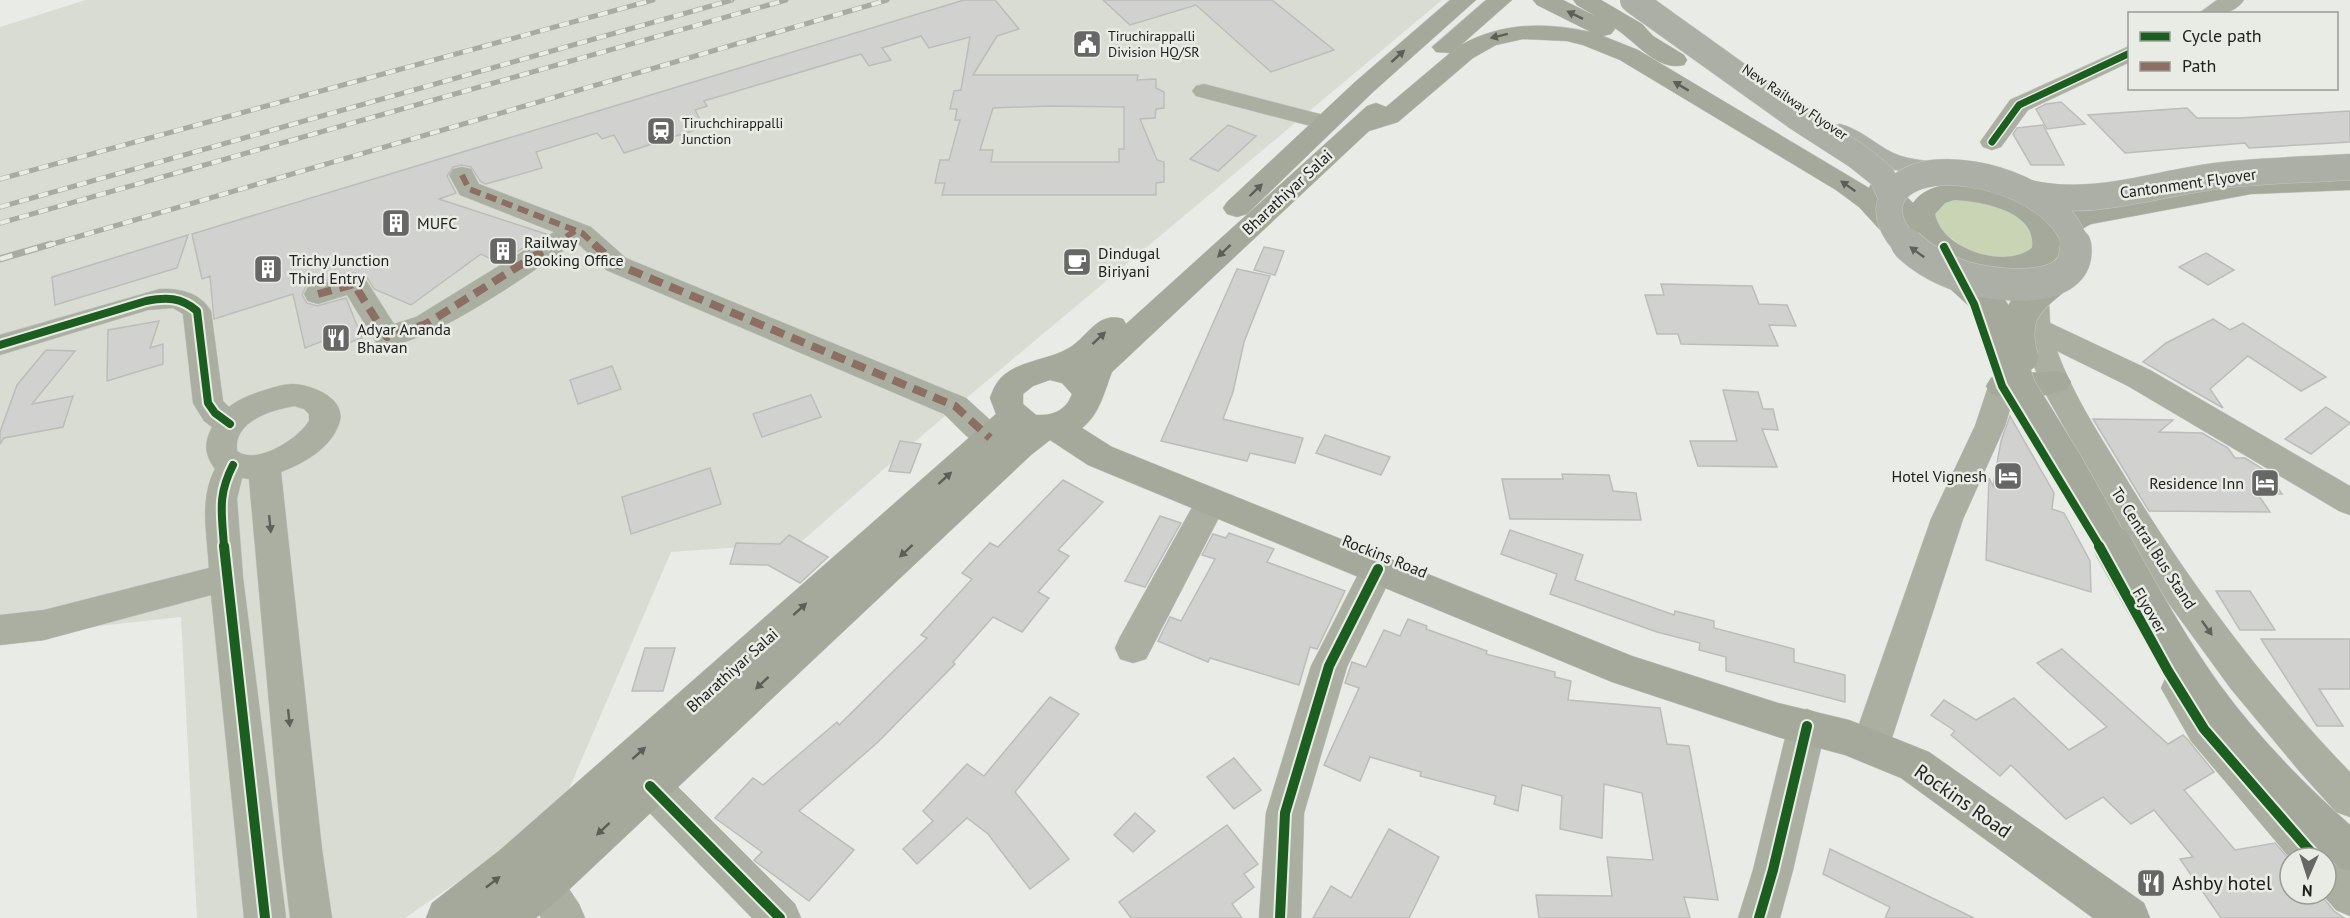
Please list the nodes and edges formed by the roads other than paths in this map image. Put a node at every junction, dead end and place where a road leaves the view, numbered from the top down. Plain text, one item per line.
1 (1464, 0) edge
2 (1500, 0) edge
3 (1545, 0) edge
4 (1584, 0) edge
5 (1633, 0) edge
6 (1650, 0) edge
7 (2233, 0) edge
8 (2212, 12) edge
9 (1645, 41) junction
10 (2128, 54) edge
11 (1204, 91) dead end
12 (1326, 123) junction
13 (1359, 126) junction
14 (1992, 142) dead end
15 (2350, 159) edge
16 (1850, 166) junction
17 (2350, 167) edge
18 (462, 175) dead end
19 (2350, 175) edge
20 (2350, 182) edge
21 (1958, 185) junction
22 (2027, 193) junction
23 (1890, 194) junction
24 (1891, 225) junction
25 (575, 231) junction
26 (2075, 240) junction
27 (1943, 251) junction
28 (2045, 264) junction
29 (318, 294) dead end
30 (2034, 328) junction
31 (0, 345) edge
32 (1050, 369) junction
33 (2055, 382) junction
34 (2002, 386) junction
35 (1044, 420) junction
36 (230, 424) junction
37 (248, 465) junction
38 (1211, 502) junction
39 (2350, 502) edge
40 (1378, 569) junction
41 (226, 577) junction
42 (0, 630) edge
43 (1133, 648) dead end
44 (1712, 697) junction
45 (1807, 726) junction
46 (1870, 747) junction
47 (650, 786) junction
48 (2350, 799) edge
49 (2350, 823) edge
50 (2306, 846) edge
51 (2350, 851) edge
52 (2338, 882) edge
53 (543, 885) junction
54 (2350, 896) edge
55 (265, 918) edge
56 (311, 918) edge
57 (447, 918) edge
58 (502, 918) edge
59 (564, 918) edge
60 (780, 918) edge
61 (1280, 918) edge
62 (1759, 918) edge
63 (2129, 918) edge

12 -> 1 main road, Bharathiyar Salai
2 - 13 main road, Bharathiyar Salai
9 -> 3 main road
4 - 9 main road
5 - 23 highway, New Railway Flyover, bridge
6 - 21 highway, New Railway Flyover, bridge
7 - 8 street
9 - 16 main road
10 - 14 street
11 - 12 street
32 -> 12 main road, Bharathiyar Salai
24 -> 13 main road
13 -> 35 main road, Bharathiyar Salai
15 - 21 main road
16 - 21 main road
16 - 27 main road, Flyover
17 - 22 highway, Cantonment Flyover, bridge
18 - 25 street
19 - 26 highway, Cantonment Flyover
20 - 28 main road, Flyover
21 - 22 highway, bridge
21 - 23 highway, bridge
21 - 27 main road
21 - 28 main road
22 - 26 highway, bridge
23 - 24 highway, bridge
27 -> 24 highway, bridge
25 - 29 street
25 - 35 street
26 - 28 highway, Cantonment Flyover, bridge
27 - 28 highway, bridge
27 - 34 street
27 - 51 main road, Flyover, bridge
28 - 30 street, To Central Bus Stand
28 - 49 main road, Flyover, bridge
30 - 33 street, To Central Bus Stand
30 - 39 street
31 - 36 street
32 - 35 main road
32 - 35 main road, Bharathiyar Salai
33 - 34 main road
33 -> 48 street, To Central Bus Stand
34 - 46 street
34 - 50 street
35 - 38 main road, Rockins Road
35 - 44 main road, Rockins Road
35 -> 47 main road, Bharathiyar Salai
57 -> 35 main road, Bharathiyar Salai
36 - 37 street
36 - 37 street
37 - 41 street
37 -> 56 street
38 - 40 main road, Rockins Road
38 - 43 street
40 - 44 main road, Rockins Road
40 - 61 street
41 - 42 street
41 - 55 street
44 - 45 main road, Rockins Road
45 - 46 main road, Rockins Road
45 - 62 street
46 - 63 main road, Rockins Road
47 -> 53 main road, Bharathiyar Salai
47 - 60 street
52 - 54 street
53 - 58 main road, Bharathiyar Salai
53 - 59 street

